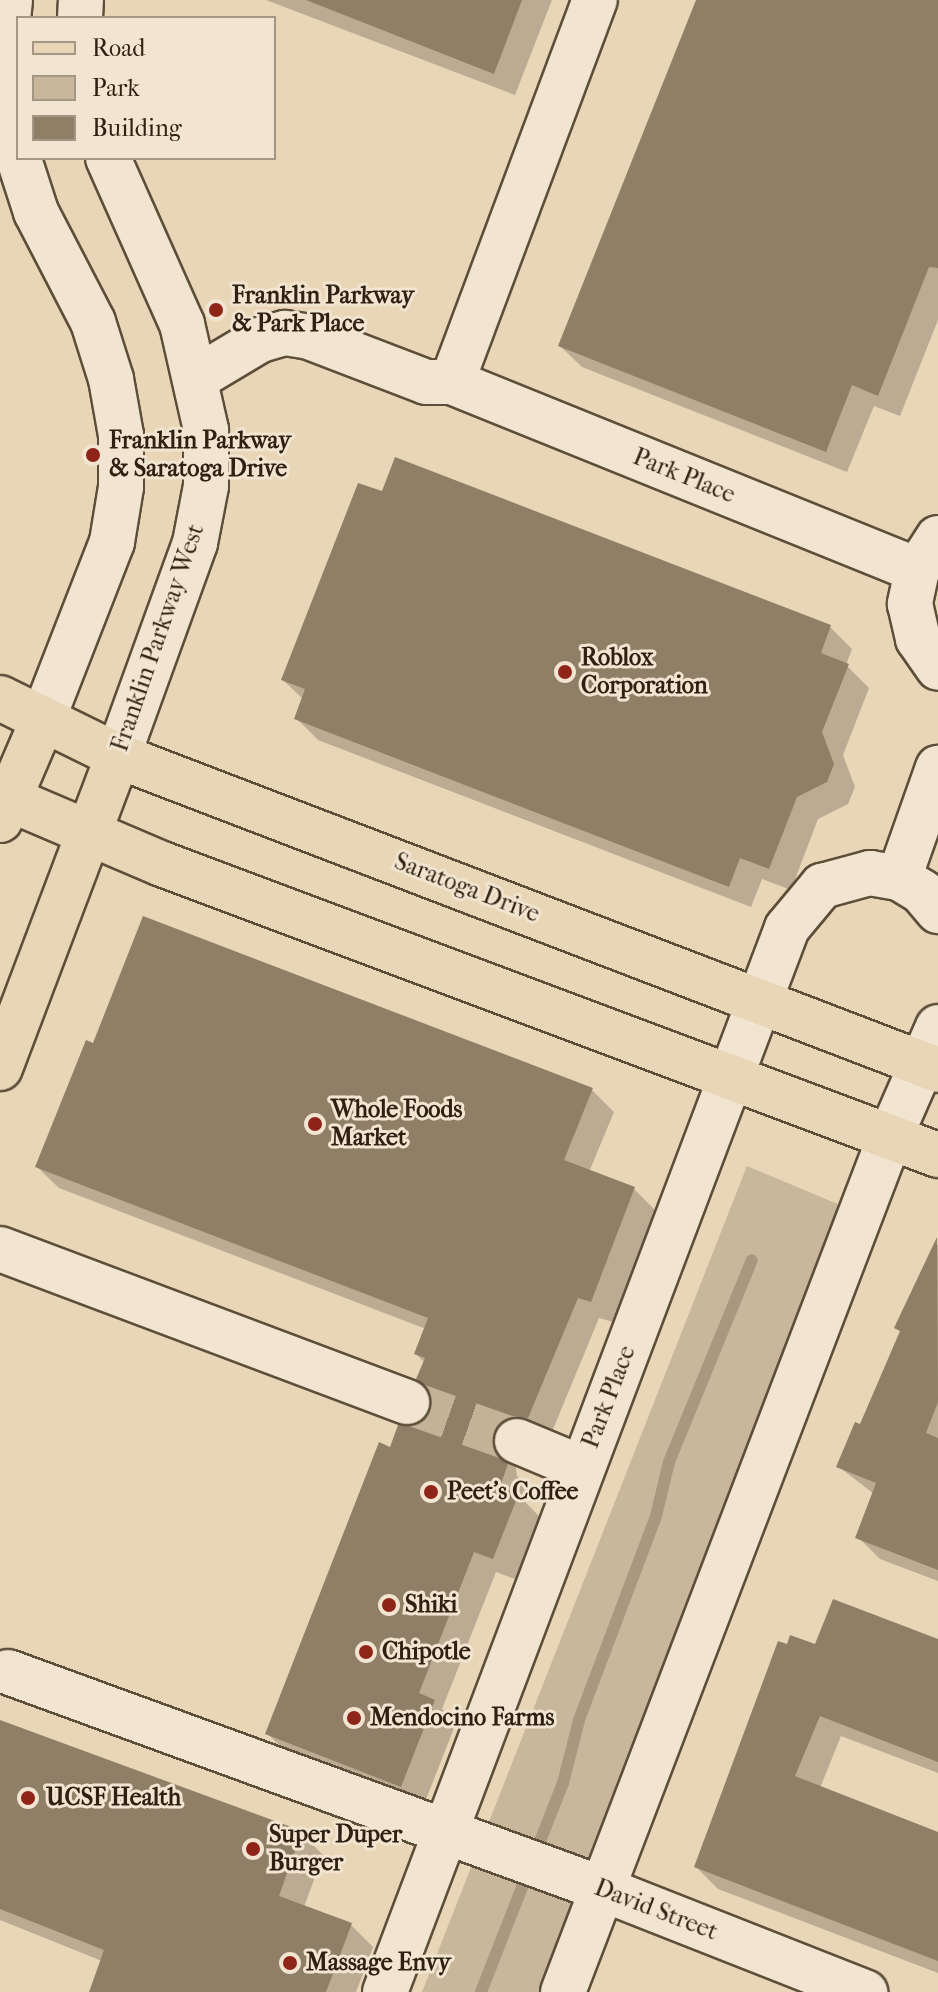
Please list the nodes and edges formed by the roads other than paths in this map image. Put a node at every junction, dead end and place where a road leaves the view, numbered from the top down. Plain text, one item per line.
1 (10, 0) edge
2 (595, 0) edge
3 (10, 49) edge
4 (16, 150) edge
5 (19, 160) edge
6 (109, 160) edge
7 (198, 377) junction
8 (452, 382) junction
9 (927, 554) edge
10 (938, 668) edge
11 (0, 698) edge
12 (42, 722) junction
13 (118, 756) junction
14 (938, 768) edge
15 (3, 805) edge
16 (89, 835) junction
17 (899, 878) junction
18 (938, 911) edge
19 (759, 997) junction
20 (933, 1054) edge
21 (0, 1068) edge
22 (730, 1079) junction
23 (890, 1137) junction
24 (938, 1155) edge
25 (0, 1249) edge
26 (407, 1402) tunnel mouth
27 (517, 1441) tunnel mouth
28 (582, 1468) junction
29 (8, 1672) dead end
30 (447, 1831) junction
31 (586, 1883) junction
32 (385, 1992) edge
33 (563, 1992) edge
34 (865, 1992) edge

1 - 3 street
2 - 8 street
3 - 4 street
5 - 12 street
6 - 7 street, Franklin Parkway West
7 - 8 street, Park Place
7 - 13 street, Franklin Parkway West
8 - 9 street, Park Place
9 - 10 street, Park Place
11 - 12 main road, Saratoga Drive
12 - 13 main road, Saratoga Drive
12 - 15 main road
13 - 16 main road, Franklin Parkway West
13 - 19 main road, Saratoga Drive
14 - 17 street
15 - 16 main road
16 - 21 main road, Franklin Parkway West
16 - 22 main road
17 - 18 street
17 - 19 street, Park Place
19 - 20 main road, Saratoga Drive
19 - 22 street, Park Place
20 - 23 street
22 - 23 main road
22 - 28 street, Park Place
23 - 24 main road
23 - 31 street
25 - 26 street
27 - 28 street
28 - 30 street, Park Place
29 - 30 street, David Street
30 - 31 street, David Street
30 - 32 street, Park Place
31 - 33 street
31 - 34 street, David Street

